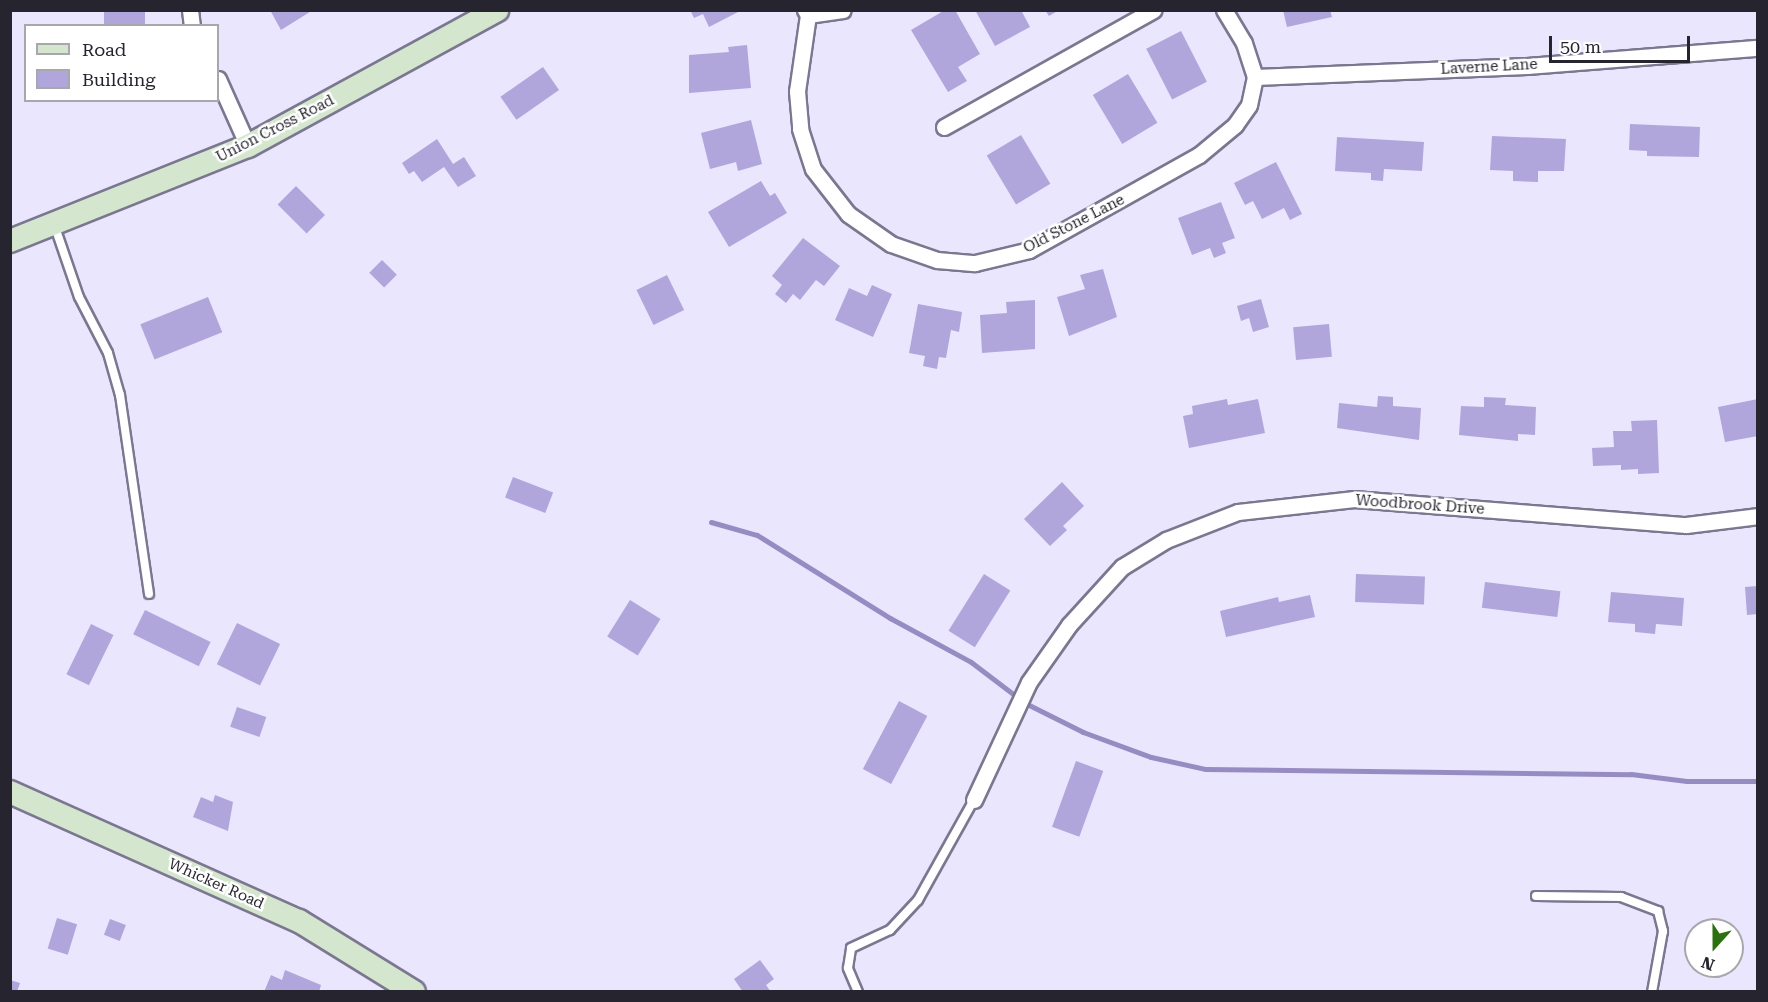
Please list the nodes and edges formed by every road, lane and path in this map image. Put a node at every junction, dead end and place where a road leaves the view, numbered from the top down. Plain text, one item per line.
1 (496, 10) edge
2 (843, 10) edge
3 (1153, 10) edge
4 (1224, 10) edge
5 (806, 13) edge
6 (1758, 48) edge
7 (1256, 77) junction
8 (219, 81) edge
9 (944, 127) dead end
10 (248, 146) junction
11 (55, 225) junction
12 (10, 241) edge
13 (1758, 516) edge
14 (149, 594) dead end
15 (10, 792) edge
16 (974, 800) joint
17 (1536, 896) dead end
18 (414, 992) edge
19 (858, 992) edge
20 (1652, 992) edge

1 - 10 main road, Union Cross Road
2 - 5 street, Old Stone Lane
3 - 9 street
4 - 7 street
5 - 7 street, Old Stone Lane
6 - 7 street, Laverne Lane
8 - 10 street
10 - 11 main road, Union Cross Road
11 - 12 main road, Union Cross Road
11 - 14 lane
13 - 16 street, Woodbrook Drive
15 - 18 main road, Whicker Road
16 - 19 lane
17 - 20 lane

